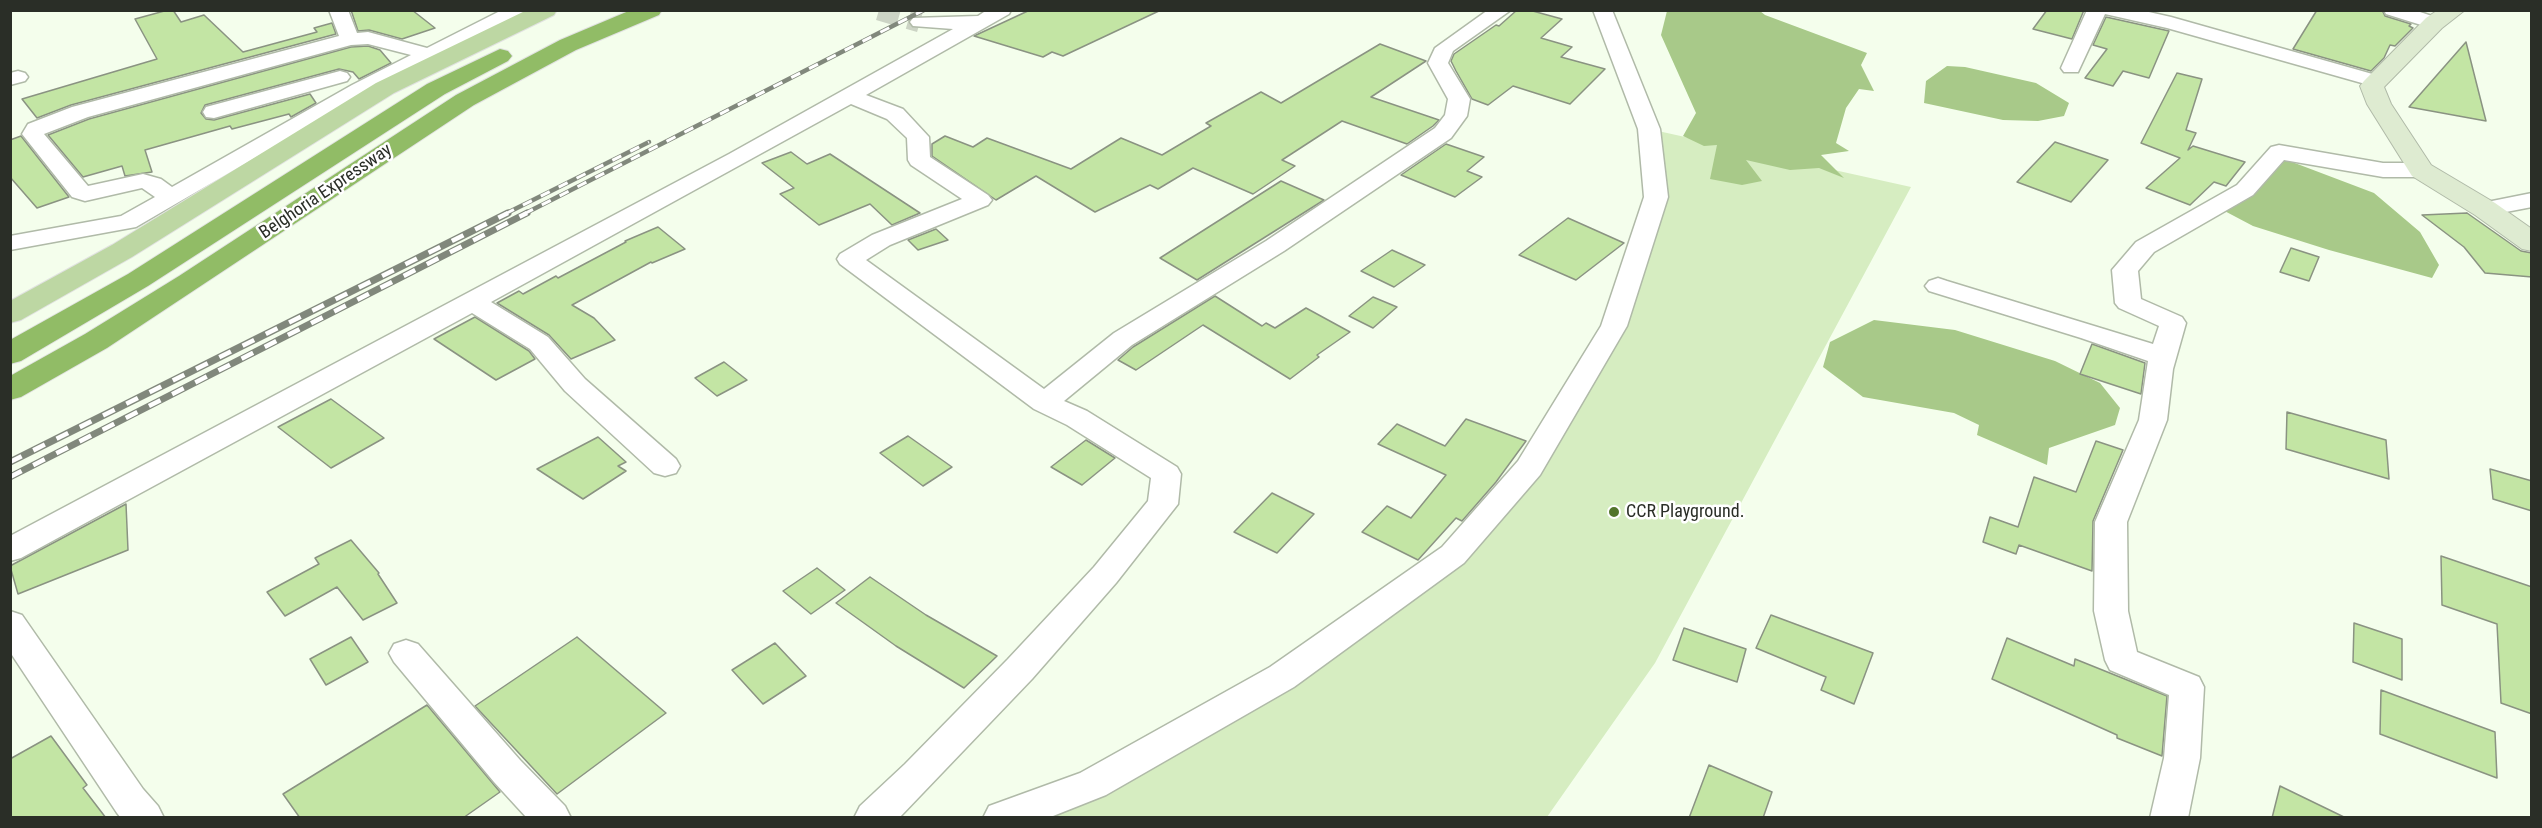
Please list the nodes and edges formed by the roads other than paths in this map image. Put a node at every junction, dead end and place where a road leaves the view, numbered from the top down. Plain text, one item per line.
1 (338, 10) edge
2 (518, 10) edge
3 (546, 10) edge
4 (599, 10) edge
5 (651, 10) edge
6 (1502, 10) edge
7 (1602, 10) edge
8 (2097, 10) edge
9 (2110, 10) edge
10 (2393, 10) edge
11 (993, 15) edge
12 (2444, 17) edge
13 (920, 22) tunnel mouth
14 (350, 39) junction
15 (429, 54) junction
16 (253, 65) junction
17 (2072, 69) dead end
18 (340, 77) dead end
19 (2376, 81) junction
20 (277, 94) junction
21 (850, 96) junction
22 (214, 112) dead end
23 (2421, 170) junction
24 (171, 198) junction
25 (2532, 200) edge
26 (2485, 209) junction
27 (10, 243) edge
28 (2532, 243) edge
29 (1938, 286) dead end
30 (471, 302) junction
31 (10, 314) edge
32 (10, 354) edge
33 (2163, 357) junction
34 (10, 390) edge
35 (1044, 403) junction
36 (665, 466) dead end
37 (10, 550) edge
38 (10, 624) edge
39 (406, 653) dead end
40 (146, 818) edge
41 (552, 818) edge
42 (873, 818) edge
43 (1002, 818) edge
44 (2169, 818) edge

1 - 14 street
2 - 15 street
3 - 31 main road
4 - 32 highway, Belghoria Expressway
5 - 34 highway, Belghoria Expressway
6 - 35 street
7 - 43 street
8 - 17 street
9 - 19 street
10 - 12 street
11 - 13 street
11 - 21 street
12 - 19 street
14 - 15 street
14 - 16 street
15 - 24 street
16 - 20 street
16 - 24 street
18 - 20 street
19 - 23 street
20 - 22 street
21 - 30 street
21 - 35 street
23 - 26 street
23 - 33 street
24 - 27 street
25 - 26 street
26 - 28 street
29 - 33 street
30 - 36 street
30 - 37 street
33 - 44 street
35 - 42 street
38 - 40 street
39 - 41 street

